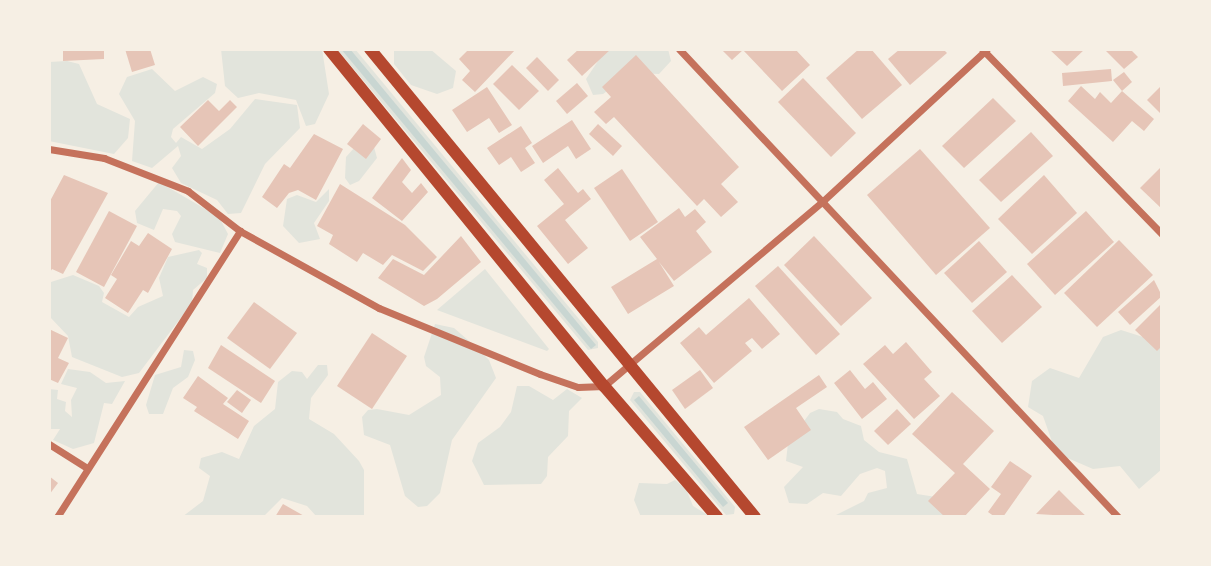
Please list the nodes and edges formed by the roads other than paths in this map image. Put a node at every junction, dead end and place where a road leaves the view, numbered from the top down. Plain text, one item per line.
1 (329, 49) edge
2 (370, 49) edge
3 (679, 49) edge
4 (984, 50) edge
5 (49, 149) edge
6 (824, 200) junction
7 (240, 231) junction
8 (1162, 234) edge
9 (628, 364) junction
10 (604, 386) junction
11 (49, 444) edge
12 (87, 468) junction
13 (57, 517) edge
14 (717, 517) edge
15 (755, 517) edge
16 (1118, 517) edge

1 - 10 main road
2 - 9 main road
3 - 6 street
4 - 6 street
4 - 8 street
5 - 7 street
6 - 9 street
6 - 16 street
7 - 10 street
7 - 12 street
9 - 10 street
9 - 15 main road
10 - 14 main road
11 - 12 street
12 - 13 street

